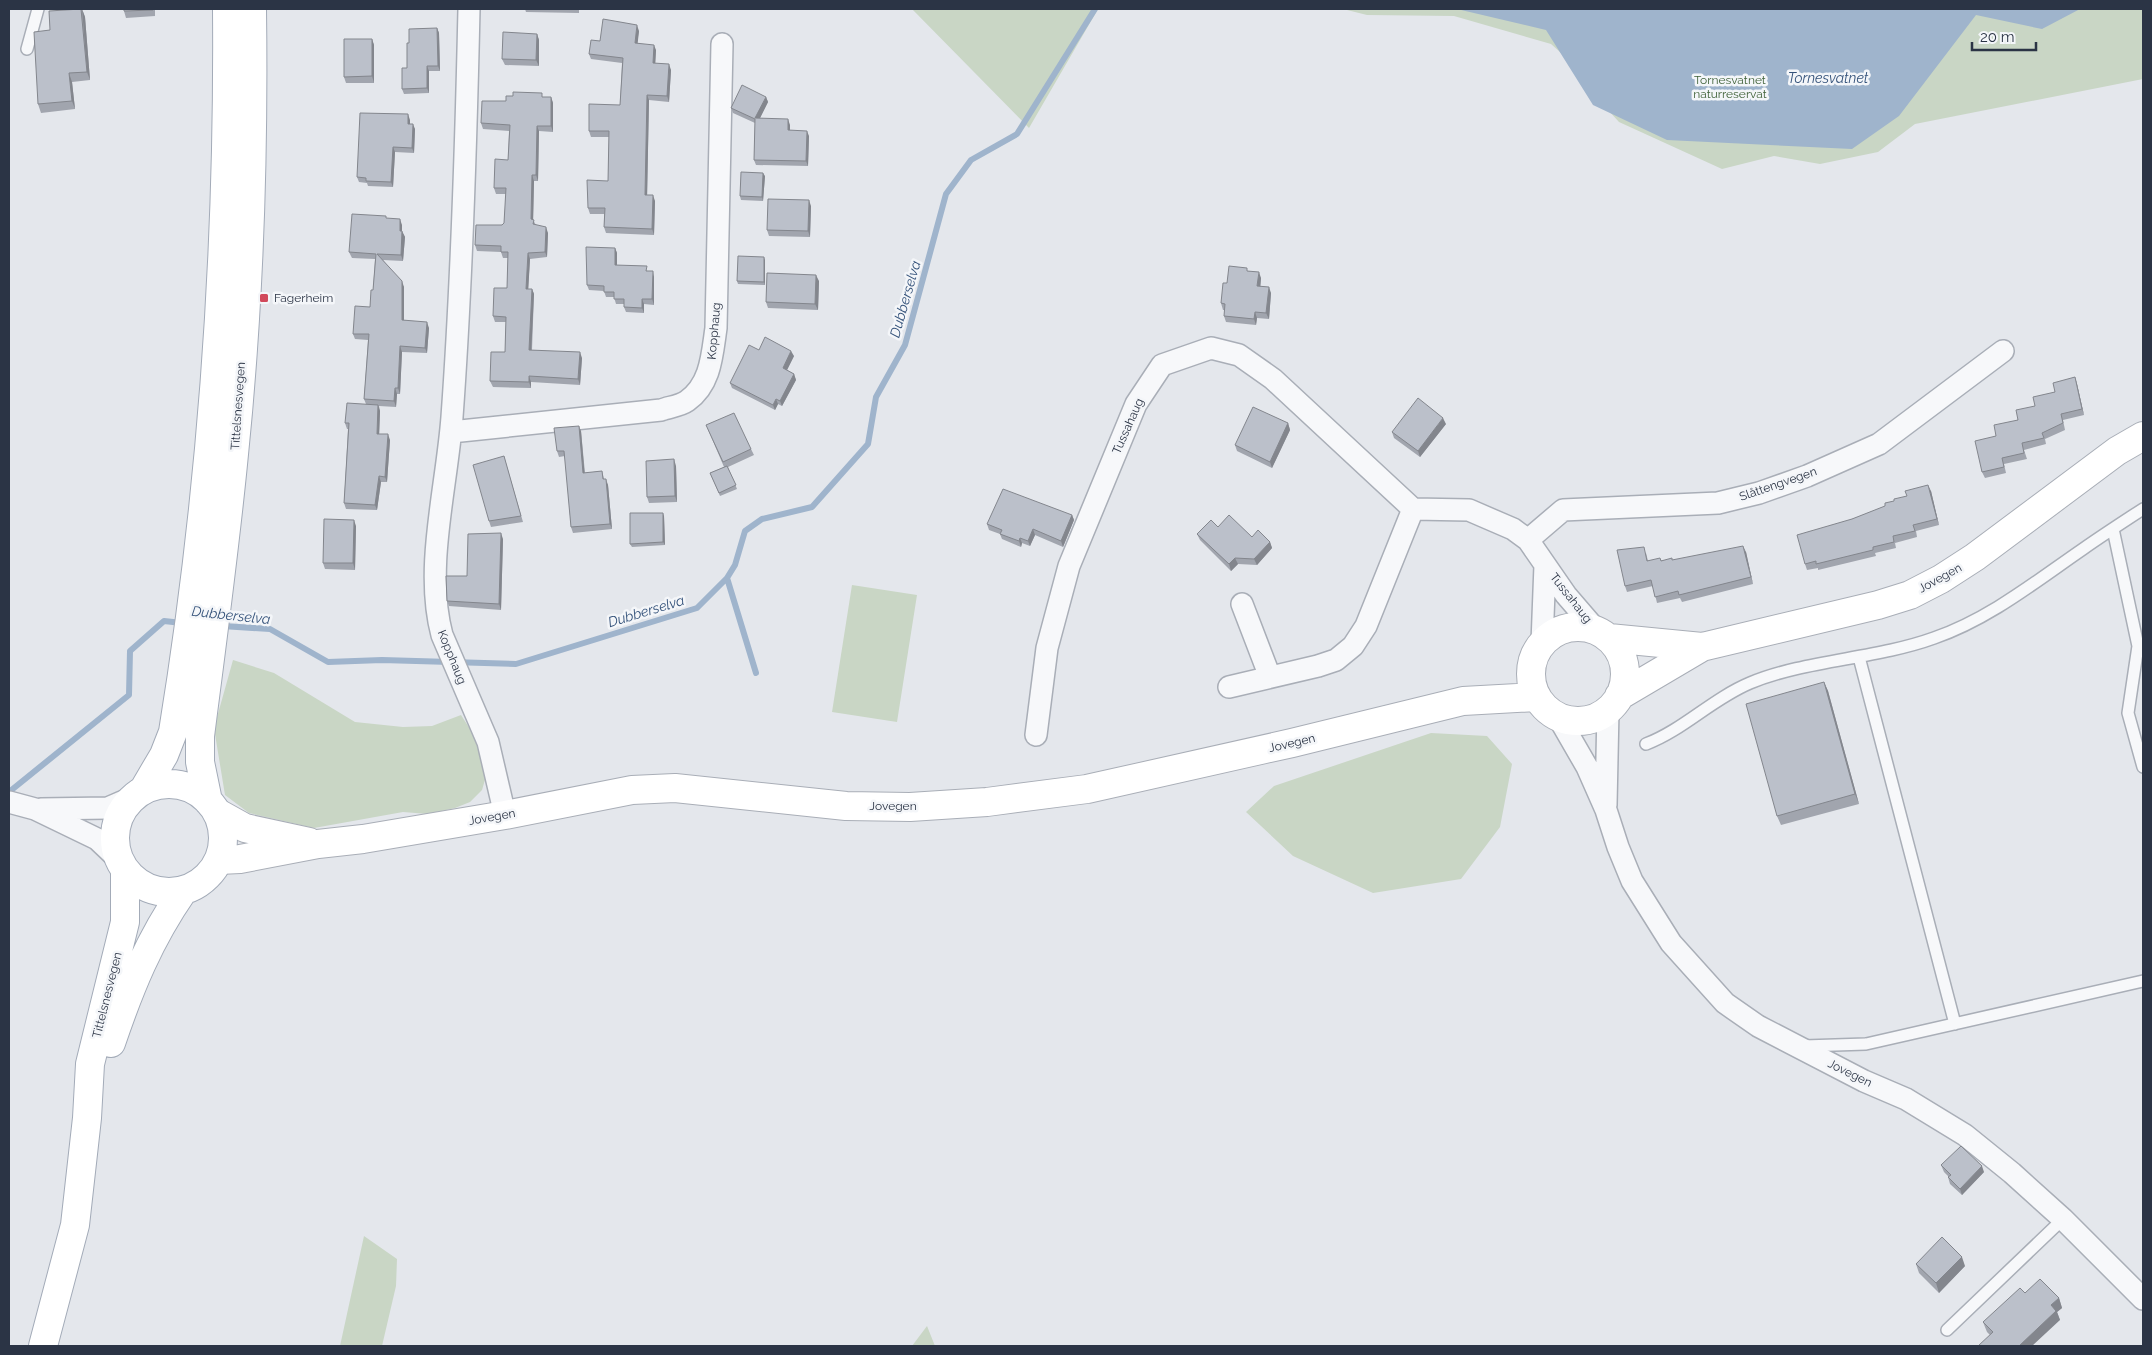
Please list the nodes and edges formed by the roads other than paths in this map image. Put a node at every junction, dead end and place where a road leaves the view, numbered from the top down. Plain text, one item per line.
1 (38, 9) edge
2 (227, 9) edge
3 (252, 9) edge
4 (470, 9) edge
5 (722, 44) dead end
6 (27, 49) dead end
7 (2003, 351) dead end
8 (451, 432) junction
9 (2143, 436) edge
10 (1413, 509) junction
11 (2143, 509) edge
12 (2112, 529) junction
13 (1528, 540) junction
14 (1545, 565) junction
15 (209, 568) junction
16 (1242, 604) dead end
17 (1603, 635) junction
18 (1542, 643) junction
19 (1702, 646) junction
20 (1859, 657) junction
21 (1531, 670) junction
22 (1270, 677) junction
23 (1229, 687) dead end
24 (192, 700) junction
25 (1463, 701) junction
26 (1614, 703) junction
27 (1547, 706) junction
28 (1036, 735) dead end
29 (1646, 744) dead end
30 (2143, 767) edge
31 (137, 794) junction
32 (9, 802) edge
33 (213, 807) junction
34 (35, 809) junction
35 (1606, 810) junction
36 (505, 815) junction
37 (318, 844) junction
38 (219, 860) junction
39 (121, 865) junction
40 (183, 891) junction
41 (2143, 981) edge
42 (1955, 1024) junction
43 (1796, 1046) junction
44 (87, 1118) junction
45 (2063, 1218) junction
46 (2143, 1299) edge
47 (1947, 1330) dead end
48 (43, 1346) edge

1 - 6 lane
2 - 15 main road, Tittelsnesvegen
3 - 15 main road, Tittelsnesvegen
4 - 8 street, Kopphaug
5 - 8 street, Kopphaug
7 - 13 street, Slåttengvegen
8 - 36 street, Kopphaug
9 - 19 main road, Jovegen
10 - 13 street, Tussahaug
10 - 22 street
10 - 28 street, Tussahaug
11 - 12 lane
12 - 20 lane
12 - 30 lane
13 - 14 street, Tussahaug
14 - 17 street, Tussahaug
14 - 18 street, Tussahaug
15 - 24 main road, Tittelsnesvegen
16 - 22 street
17 - 18 main road
17 - 19 main road, Jovegen
17 - 26 main road
18 - 21 main road
19 - 26 main road, Jovegen
20 - 29 lane
20 - 42 lane
21 - 25 main road, Jovegen
21 - 27 main road
22 - 23 street
24 - 31 main road, Tittelsnesvegen
24 - 33 main road, Tittelsnesvegen
25 - 27 main road, Jovegen
25 - 36 main road, Jovegen
26 - 27 main road
26 - 35 street, Jovegen
27 - 35 street, Jovegen
31 - 33 main road
31 - 34 street
31 - 39 main road
32 - 34 street
33 - 37 main road, Jovegen
33 - 38 main road
34 - 39 street
35 - 43 street, Jovegen
36 - 37 main road, Jovegen
37 - 38 main road, Jovegen
38 - 40 main road
39 - 40 main road
39 - 44 main road, Tittelsnesvegen
40 - 44 main road, Tittelsnesvegen
41 - 42 lane
42 - 43 lane
43 - 45 street, Jovegen
44 - 48 main road, Tittelsnesvegen
45 - 46 street, Jovegen
45 - 47 lane

